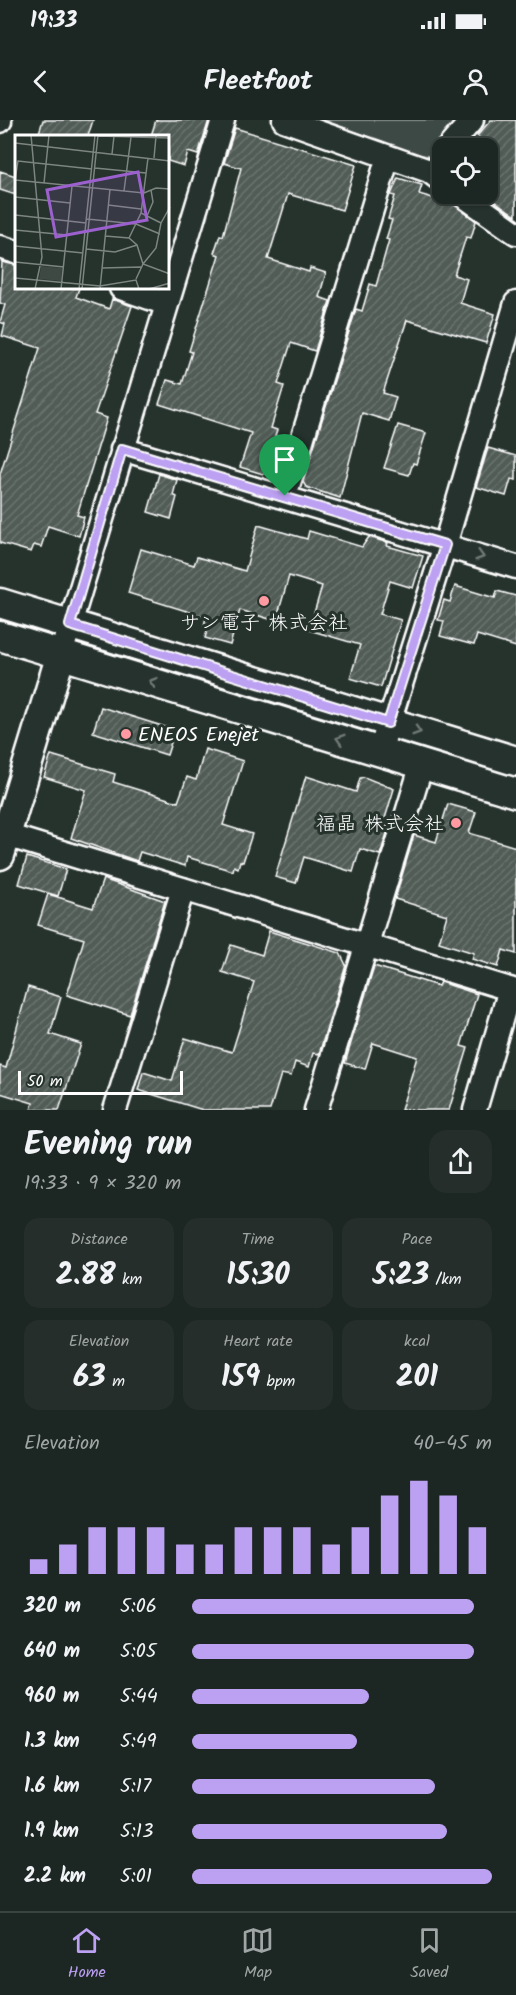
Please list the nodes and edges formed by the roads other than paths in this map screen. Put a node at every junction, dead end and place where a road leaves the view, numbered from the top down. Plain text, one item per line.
1 (223, 120) edge
2 (284, 120) edge
3 (472, 120) edge
4 (457, 138) edge
5 (388, 157) junction
6 (432, 168) edge
7 (475, 204) edge
8 (516, 233) edge
9 (0, 247) edge
10 (15, 252) edge
11 (127, 290) edge
12 (516, 303) edge
13 (167, 304) junction
14 (122, 449) junction
15 (285, 496) junction
16 (445, 545) junction
17 (516, 567) edge
18 (0, 603) edge
19 (70, 625) junction
20 (0, 636) edge
21 (61, 654) junction
22 (388, 723) junction
23 (380, 751) junction
24 (516, 761) edge
25 (422, 764) junction
26 (516, 793) edge
27 (3, 845) edge
28 (183, 889) junction
29 (367, 945) junction
30 (513, 990) edge
31 (116, 1110) edge
32 (316, 1110) edge
33 (475, 1110) edge

1 - 13 street
2 - 5 street
3 - 4 street
5 - 6 street
5 - 15 street
7 - 8 street
9 - 10 street
11 - 13 street
12 - 16 street
13 - 14 street
14 - 15 street
14 - 19 street
15 - 16 street
16 -> 17 street
16 - 22 street
18 - 19 street
19 - 21 street
19 - 22 street
20 - 21 street
23 -> 21 street
21 - 27 street
22 - 23 street
22 -> 24 street
23 - 25 street
25 - 26 street
25 - 29 street
27 - 28 street
28 - 29 street
28 - 31 street
29 - 30 street
29 - 32 street
30 - 33 street

